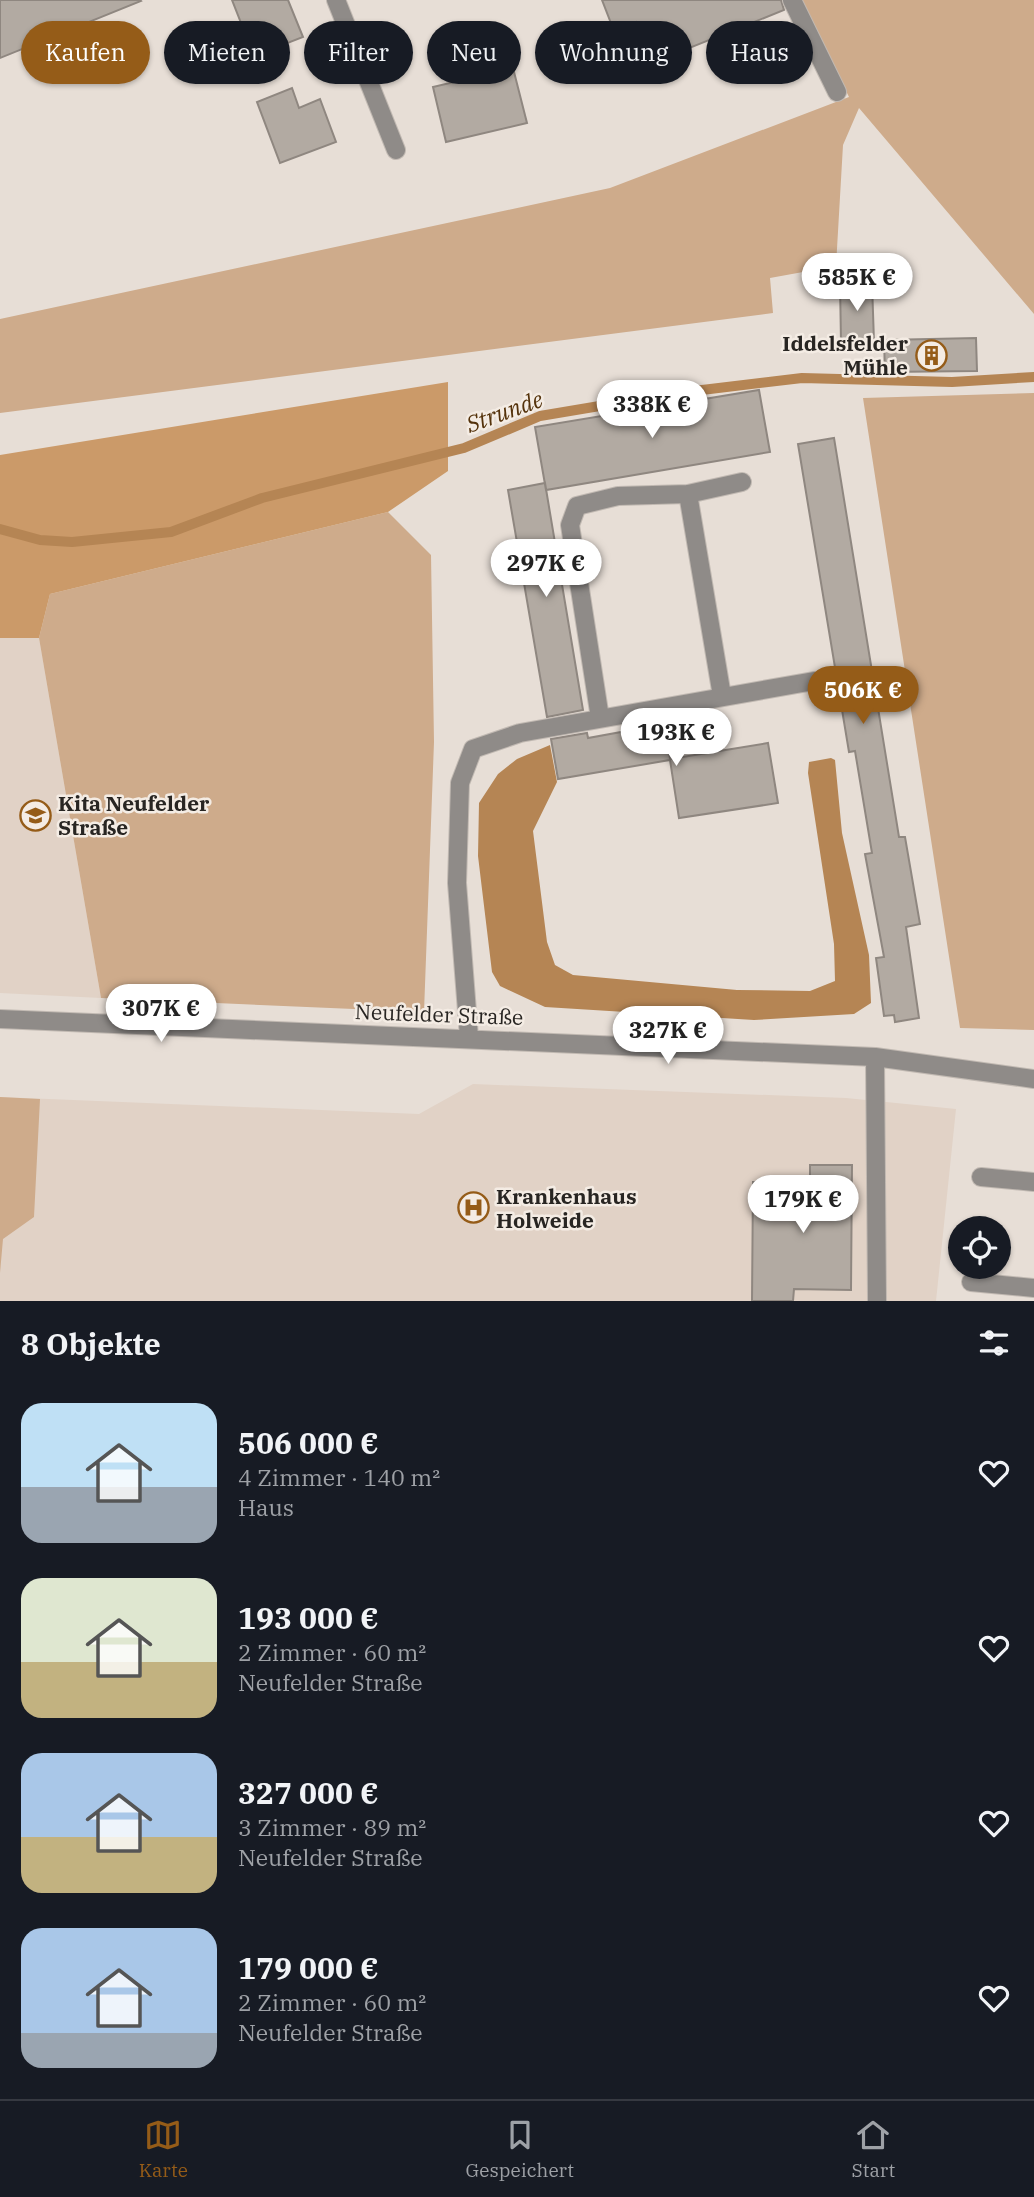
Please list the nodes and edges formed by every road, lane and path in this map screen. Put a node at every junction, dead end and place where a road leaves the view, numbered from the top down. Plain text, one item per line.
1 (336, 0) edge
2 (792, 0) edge
3 (837, 92) dead end
4 (396, 150) dead end
5 (742, 482) dead end
6 (688, 494) junction
7 (814, 681) dead end
8 (722, 696) junction
9 (600, 718) junction
10 (0, 1019) edge
11 (469, 1037) junction
12 (875, 1057) junction
13 (1034, 1079) edge
14 (981, 1177) dead end
15 (1034, 1182) edge
16 (971, 1282) dead end
17 (1034, 1288) edge
18 (877, 1301) edge

1 - 4 street
2 - 3 street
5 - 6 street
6 - 8 street
6 - 9 street
7 - 8 street
8 - 9 street
9 - 11 street
10 - 11 street, Neufelder Straße
11 - 12 street, Neufelder Straße
12 - 13 street, Neufelder Straße
12 - 18 street
14 - 15 street
16 - 17 street

